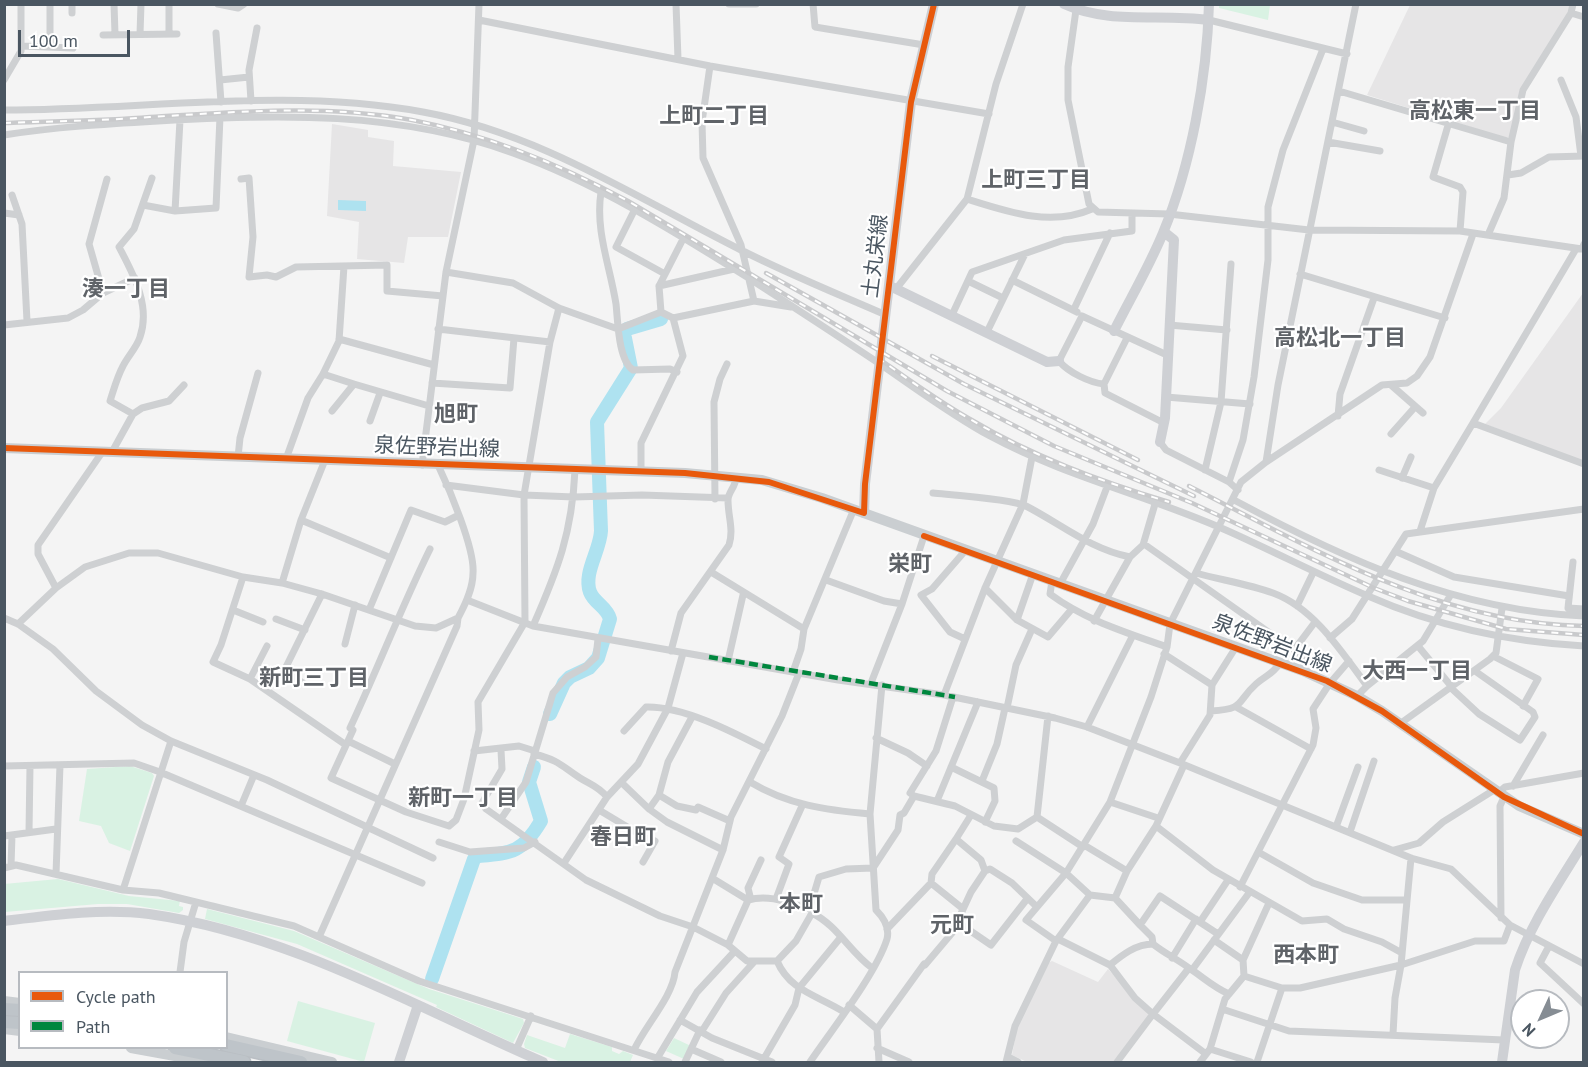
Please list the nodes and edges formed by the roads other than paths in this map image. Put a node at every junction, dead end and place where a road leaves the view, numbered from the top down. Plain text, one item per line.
1 (21, 4) edge
2 (50, 4) edge
3 (114, 4) edge
4 (141, 4) edge
5 (169, 4) edge
6 (244, 4) edge
7 (479, 4) edge
8 (676, 4) edge
9 (729, 4) edge
10 (756, 4) edge
11 (813, 4) edge
12 (934, 4) edge
13 (1023, 4) edge
14 (1064, 4) edge
15 (1209, 4) edge
16 (1356, 4) edge
17 (1573, 4) edge
18 (221, 5) edge
19 (1076, 10) junction
20 (1571, 13) junction
21 (1584, 16) edge
22 (479, 20) junction
23 (1209, 20) junction
24 (257, 28) dead end
25 (216, 33) dead end
26 (115, 34) junction
27 (140, 34) junction
28 (103, 35) dead end
29 (924, 45) junction
30 (21, 46) junction
31 (50, 46) junction
32 (74, 48) dead end
33 (1323, 49) junction
34 (1347, 54) junction
35 (678, 59) junction
36 (710, 66) junction
37 (249, 77) junction
38 (220, 80) junction
39 (1561, 80) dead end
40 (4, 81) edge
41 (1339, 91) junction
42 (241, 101) junction
43 (250, 101) junction
44 (221, 102) junction
45 (911, 102) junction
46 (4, 110) edge
47 (989, 114) junction
48 (220, 117) junction
49 (242, 117) junction
50 (180, 120) junction
51 (1332, 122) junction
52 (1449, 122) junction
53 (474, 125) junction
54 (1365, 131) dead end
55 (4, 135) edge
56 (474, 140) junction
57 (1328, 142) junction
58 (1511, 142) junction
59 (1380, 151) dead end
60 (1582, 156) edge
61 (1509, 175) junction
62 (152, 178) dead end
63 (241, 178) dead end
64 (107, 179) dead end
65 (601, 192) junction
66 (12, 195) dead end
67 (967, 199) junction
68 (143, 205) junction
69 (635, 209) junction
70 (1092, 209) junction
71 (175, 211) junction
72 (4, 213) edge
73 (1132, 213) junction
74 (1169, 214) junction
75 (19, 215) junction
76 (1268, 225) junction
77 (1309, 230) junction
78 (1460, 231) junction
79 (1164, 232) junction
80 (1110, 234) junction
81 (1473, 234) junction
82 (1488, 235) junction
83 (684, 239) junction
84 (616, 247) junction
85 (1581, 248) edge
86 (603, 249) junction
87 (742, 250) junction
88 (1025, 254) junction
89 (1231, 264) dead end
90 (344, 266) junction
91 (734, 269) junction
92 (446, 272) junction
93 (665, 274) junction
94 (1300, 274) junction
95 (135, 278) junction
96 (748, 278) junction
97 (1012, 280) junction
98 (968, 281) junction
99 (659, 286) junction
100 (893, 288) junction
101 (103, 293) junction
102 (443, 296) junction
103 (1003, 298) junction
104 (1374, 298) junction
105 (754, 301) junction
106 (559, 308) junction
107 (794, 308) junction
108 (1074, 309) junction
109 (661, 312) junction
110 (886, 315) junction
111 (952, 315) junction
112 (1082, 316) junction
113 (673, 318) junction
114 (1445, 318) junction
115 (27, 321) junction
116 (1169, 325) junction
117 (4, 326) edge
118 (438, 329) junction
119 (618, 329) junction
120 (1227, 330) junction
121 (1113, 331) junction
122 (987, 332) junction
123 (514, 338) junction
124 (1127, 338) junction
125 (339, 339) junction
126 (550, 342) junction
127 (1167, 356) junction
128 (1059, 361) junction
129 (880, 363) junction
130 (727, 364) dead end
131 (434, 365) junction
132 (677, 372) junction
133 (258, 373) dead end
134 (323, 374) junction
135 (432, 383) junction
136 (354, 384) junction
137 (1104, 384) junction
138 (184, 385) dead end
139 (1391, 385) junction
140 (380, 393) junction
141 (1166, 397) junction
142 (1221, 402) junction
143 (1250, 404) junction
144 (429, 406) junction
145 (1416, 406) junction
146 (332, 411) dead end
147 (1423, 413) dead end
148 (134, 414) junction
149 (1338, 416) junction
150 (370, 421) dead end
151 (1162, 422) junction
152 (1473, 423) junction
153 (1390, 434) dead end
154 (1160, 442) joint
155 (4, 448) edge
156 (108, 452) junction
157 (238, 457) junction
158 (1032, 457) junction
159 (1412, 458) dead end
160 (286, 459) junction
161 (325, 460) junction
162 (1266, 462) junction
163 (1584, 464) edge
164 (422, 465) junction
165 (438, 465) junction
166 (527, 468) junction
167 (575, 470) junction
168 (1205, 470) junction
169 (1379, 470) dead end
170 (641, 472) junction
171 (713, 475) junction
172 (736, 477) junction
173 (1402, 478) junction
174 (1229, 482) junction
175 (446, 485) junction
176 (1107, 487) junction
177 (1434, 489) junction
178 (1238, 490) junction
179 (933, 493) dead end
180 (524, 495) junction
181 (574, 497) junction
182 (728, 498) junction
183 (716, 499) junction
184 (1234, 500) junction
185 (1023, 504) junction
186 (1155, 504) junction
187 (1584, 509) edge
188 (859, 511) junction
189 (457, 516) junction
190 (301, 520) junction
191 (1220, 527) junction
192 (1420, 531) junction
193 (924, 536) junction
194 (1083, 541) junction
195 (1143, 545) junction
196 (430, 549) dead end
197 (965, 550) junction
198 (1395, 551) junction
199 (1130, 557) junction
200 (391, 558) junction
201 (997, 561) junction
202 (1573, 562) dead end
203 (1383, 570) junction
204 (711, 572) junction
205 (1033, 574) junction
206 (1195, 575) junction
207 (1312, 575) dead end
208 (243, 577) junction
209 (826, 580) junction
210 (282, 583) junction
211 (1056, 583) junction
212 (56, 588) junction
213 (985, 588) junction
214 (322, 594) junction
215 (743, 595) junction
216 (1367, 596) junction
217 (1450, 596) junction
218 (1569, 596) junction
219 (467, 600) junction
220 (1104, 600) junction
221 (902, 604) junction
222 (355, 605) junction
223 (1297, 606) junction
224 (1502, 608) junction
225 (1071, 609) junction
226 (1584, 609) edge
227 (233, 610) junction
228 (369, 610) junction
229 (1584, 615) edge
230 (4, 618) edge
231 (458, 618) junction
232 (276, 619) dead end
233 (397, 620) junction
234 (1017, 620) junction
235 (1437, 620) junction
236 (1094, 621) junction
237 (263, 622) dead end
238 (525, 622) junction
239 (1315, 622) junction
240 (18, 624) junction
241 (1170, 624) junction
242 (533, 626) junction
243 (1032, 628) junction
244 (804, 629) junction
245 (305, 630) junction
246 (1133, 634) junction
247 (1498, 637) junction
248 (1330, 638) junction
249 (602, 639) junction
250 (965, 639) junction
251 (345, 645) dead end
252 (267, 646) dead end
253 (1418, 646) junction
254 (1584, 646) edge
255 (1236, 647) junction
256 (1294, 650) junction
257 (671, 651) junction
258 (1166, 651) junction
259 (683, 653) junction
260 (1493, 656) junction
261 (728, 661) junction
262 (1349, 661) junction
263 (1280, 663) junction
264 (1303, 670) junction
265 (1475, 671) junction
266 (796, 673) junction
267 (250, 679) junction
268 (1330, 682) junction
269 (303, 683) dead end
270 (871, 683) junction
271 (882, 685) junction
272 (1212, 685) junction
273 (1367, 686) junction
274 (1450, 686) junction
275 (944, 695) junction
276 (1357, 696) junction
277 (954, 697) junction
278 (978, 702) junction
279 (1523, 706) junction
280 (1236, 707) junction
281 (668, 708) junction
282 (1006, 708) junction
283 (1210, 711) junction
284 (1048, 716) junction
285 (693, 717) junction
286 (1401, 723) junction
287 (1087, 727) junction
288 (624, 731) dead end
289 (1543, 735) dead end
290 (876, 738) junction
291 (171, 741) junction
292 (347, 743) junction
293 (1132, 744) junction
294 (766, 748) junction
295 (1311, 749) junction
296 (501, 750) junction
297 (474, 751) junction
298 (536, 754) junction
299 (1374, 761) dead end
300 (395, 764) junction
301 (1182, 764) junction
302 (60, 765) junction
303 (4, 766) edge
304 (30, 766) junction
305 (927, 766) junction
306 (951, 767) junction
307 (1358, 767) dead end
308 (160, 771) junction
309 (1584, 773) edge
310 (254, 775) junction
311 (982, 781) junction
312 (750, 782) junction
313 (622, 783) junction
314 (1513, 786) junction
315 (1499, 793) junction
316 (659, 795) junction
317 (914, 796) junction
318 (607, 797) junction
319 (380, 799) junction
320 (937, 801) junction
321 (1110, 802) junction
322 (241, 806) junction
323 (802, 806) junction
324 (1282, 806) junction
325 (649, 809) junction
326 (600, 810) junction
327 (870, 814) junction
328 (971, 815) junction
329 (1037, 817) junction
330 (501, 819) junction
331 (730, 821) junction
332 (985, 822) junction
333 (1157, 822) junction
334 (1336, 826) junction
335 (367, 827) junction
336 (56, 829) junction
337 (29, 832) junction
338 (1350, 832) junction
339 (1584, 834) edge
340 (8, 835) edge
341 (956, 839) junction
342 (531, 840) junction
343 (1016, 840) dead end
344 (439, 842) dead end
345 (1084, 846) junction
346 (1582, 848) edge
347 (723, 850) junction
348 (1394, 850) junction
349 (1260, 852) junction
350 (355, 855) junction
351 (432, 858) dead end
352 (1411, 858) junction
353 (761, 860) dead end
354 (643, 862) dead end
355 (564, 863) junction
356 (8, 867) edge
357 (873, 868) junction
358 (985, 871) junction
359 (1127, 871) junction
360 (1066, 873) junction
361 (57, 874) junction
362 (712, 878) junction
363 (1228, 880) junction
364 (422, 883) dead end
365 (931, 883) junction
366 (1240, 887) junction
367 (123, 890) junction
368 (1249, 893) junction
369 (1090, 895) junction
370 (776, 898) junction
371 (1027, 898) junction
372 (1115, 898) junction
373 (748, 900) junction
374 (1407, 900) junction
375 (196, 902) junction
376 (1269, 903) junction
377 (1037, 907) junction
378 (962, 908) junction
379 (811, 911) junction
380 (1502, 918) junction
381 (4, 921) edge
382 (956, 921) junction
383 (1198, 921) junction
384 (189, 923) junction
385 (1140, 925) junction
386 (1509, 926) junction
387 (693, 927) junction
388 (887, 929) junction
389 (1529, 936) junction
390 (319, 937) junction
391 (841, 937) junction
392 (1216, 937) junction
393 (1057, 940) junction
394 (1153, 944) junction
395 (728, 945) junction
396 (1549, 946) junction
397 (734, 952) junction
398 (1402, 953) junction
399 (1172, 958) junction
400 (1243, 960) junction
401 (754, 962) junction
402 (777, 962) junction
403 (1584, 964) edge
404 (1110, 965) junction
405 (1401, 965) junction
406 (872, 968) junction
407 (1191, 969) junction
408 (180, 971) edge
409 (1244, 976) junction
410 (799, 988) junction
411 (1282, 988) junction
412 (1229, 994) junction
413 (1584, 1004) edge
414 (418, 1005) junction
415 (849, 1005) junction
416 (1222, 1009) junction
417 (844, 1012) junction
418 (1153, 1014) junction
419 (531, 1016) junction
420 (680, 1020) junction
421 (1270, 1025) junction
422 (877, 1029) junction
423 (701, 1031) junction
424 (1393, 1034) junction
425 (228, 1037) edge
426 (1504, 1040) junction
427 (406, 1041) junction
428 (228, 1045) edge
429 (877, 1048) junction
430 (691, 1049) junction
431 (172, 1050) edge
432 (516, 1050) junction
433 (634, 1050) junction
434 (1208, 1052) junction
435 (658, 1057) junction
436 (763, 1060) edge
437 (1007, 1060) edge
438 (208, 1062) edge
439 (244, 1062) edge
440 (301, 1062) edge
441 (332, 1062) edge
442 (399, 1062) edge
443 (405, 1062) edge
444 (543, 1062) edge
445 (669, 1062) edge
446 (685, 1062) edge
447 (721, 1062) edge
448 (772, 1062) edge
449 (810, 1062) edge
450 (879, 1062) edge
451 (909, 1062) edge
452 (1018, 1062) edge
453 (1117, 1062) edge
454 (1200, 1062) edge
455 (1251, 1062) edge
456 (1257, 1062) edge
457 (1502, 1062) edge

1 - 30 street
2 - 31 street
3 - 26 street
4 - 27 street
5 - 27 street
6 - 18 street
7 - 22 street
8 - 35 street
9 - 10 street
11 - 29 street
12 - 29 street, 土丸栄線
13 - 47 street
14 - 19 street
15 - 23 street
16 - 34 street
17 - 20 street
19 - 23 street
19 - 70 street
20 - 21 street
20 - 58 street
22 - 35 street
22 - 53 street
23 - 33 street
23 - 74 street
24 - 37 street
25 - 38 street
26 - 27 street
26 - 28 street
29 - 45 street, 土丸栄線
30 - 31 street
30 - 40 street
31 - 32 street
33 - 34 street
33 - 76 street
34 - 41 street
35 - 36 street
36 - 45 street
36 - 87 street
37 - 38 street
37 - 43 street
38 - 44 street
39 - 60 street
41 - 51 street
41 - 52 street
42 - 43 street
42 - 44 street
42 - 49 street
43 - 53 street
44 - 46 street
45 - 47 street
45 - 100 street, 土丸栄線
47 - 67 street
48 - 49 street
48 - 50 street
48 - 71 street
49 - 56 street
50 - 55 street
50 - 71 street
51 - 54 street
51 - 57 street
52 - 58 street
52 - 78 street
53 - 56 street
53 - 87 street
56 - 65 street
56 - 92 street
57 - 59 street
57 - 77 street
58 - 61 street
60 - 61 street
61 - 82 street
62 - 68 street
63 - 90 street
64 - 101 street
65 - 69 street
65 - 86 street
66 - 75 street
67 - 70 street
67 - 100 street
68 - 71 street
68 - 95 street
69 - 83 street
69 - 84 street
70 - 73 street
72 - 75 street
73 - 74 street
73 - 80 street
74 - 76 street
74 - 79 street
75 - 115 street
76 - 77 street
76 - 143 street
77 - 78 street
77 - 94 street
78 - 81 street
79 - 116 street
79 - 121 street
80 - 88 street
80 - 108 street
81 - 82 street
81 - 114 street
82 - 85 street
83 - 91 street
83 - 93 street
84 - 86 street
84 - 93 street
85 - 152 street
86 - 119 street
87 - 96 street
87 - 110 street
88 - 97 street
88 - 98 street
89 - 120 street
90 - 102 street
90 - 125 street
91 - 96 street
91 - 99 street
92 - 102 street
92 - 106 street
93 - 99 street
94 - 104 street
94 - 162 street
95 - 101 street
95 - 148 street
96 - 105 street
96 - 107 street
97 - 103 street
97 - 108 street
98 - 103 street
98 - 111 street
99 - 109 street
100 - 110 street, 土丸栄線
100 - 111 street
101 - 115 street
102 - 118 street
103 - 122 street
104 - 114 street
104 - 149 street
105 - 107 street
105 - 113 street
106 - 119 street
106 - 126 street
107 - 129 street
108 - 112 street
109 - 113 street
109 - 119 street
110 - 129 street, 土丸栄線
111 - 122 street
112 - 121 street
112 - 128 street
113 - 132 street
114 - 139 street
115 - 117 street
116 - 120 street
116 - 127 street
118 - 123 street
118 - 131 street
119 - 132 street
120 - 142 street
121 - 124 street
122 - 128 street
123 - 126 street
123 - 135 street
124 - 127 street
124 - 137 street
125 - 131 street
125 - 134 street
126 - 166 street
127 - 141 street
128 - 137 street
129 - 158 street
129 - 188 street, 土丸栄線
130 - 171 street
131 - 135 street
132 - 170 street
133 - 157 street
134 - 136 street
134 - 160 street
135 - 144 street
136 - 140 street
136 - 146 street
137 - 151 street
138 - 148 street
139 - 145 street
139 - 149 street
140 - 144 street
140 - 150 street
141 - 142 street
141 - 151 street
142 - 143 street
142 - 168 street
143 - 174 street
144 - 164 street
145 - 147 street
145 - 153 street
148 - 156 street
149 - 162 street
151 - 154 street
152 - 163 street
152 - 177 street
154 - 168 street
155 - 156 main road, 泉佐野岩出線
156 - 157 main road, 泉佐野岩出線
156 - 212 street
157 - 160 main road, 泉佐野岩出線
158 - 176 street
158 - 185 street
159 - 173 street
160 - 161 main road, 泉佐野岩出線
161 - 164 main road, 泉佐野岩出線
161 - 190 street
162 - 178 street
164 - 165 main road, 泉佐野岩出線
165 - 166 main road, 泉佐野岩出線
165 - 175 street
166 - 167 main road, 泉佐野岩出線
166 - 180 street
167 - 170 main road, 泉佐野岩出線
167 - 181 street
168 - 174 street
169 - 173 street
170 - 171 main road, 泉佐野岩出線
171 - 172 main road, 泉佐野岩出線
171 - 183 street
172 - 182 street
172 - 188 main road, 泉佐野岩出線
173 - 177 street
174 - 178 street
175 - 180 street
175 - 189 street
176 - 186 street
176 - 194 street
177 - 192 street
178 - 184 street
179 - 185 street
180 - 181 street
180 - 238 street
181 - 183 street
181 - 242 street
182 - 183 street
182 - 204 street
184 - 191 street
184 - 203 street
185 - 194 street
185 - 201 street
186 - 191 street
186 - 195 street
187 - 192 street
188 - 193 main road, 泉佐野岩出線
188 - 209 street
189 - 200 street
189 - 219 street
190 - 200 street
190 - 210 street
191 - 206 street
191 - 216 street
192 - 198 street
193 - 197 main road, 泉佐野岩出線
193 - 221 street
194 - 199 street
194 - 211 street
195 - 199 street
195 - 206 street
196 - 233 street
197 - 201 main road, 泉佐野岩出線
197 - 250 street
198 - 203 street
198 - 218 street
199 - 220 street
200 - 228 street
201 - 205 main road, 泉佐野岩出線
201 - 213 street
202 - 218 street
203 - 216 street
203 - 217 street
204 - 215 street
204 - 257 street
205 - 211 main road, 泉佐野岩出線
205 - 234 street
206 - 223 street
206 - 241 street
206 - 256 street
207 - 223 street
208 - 210 street
208 - 212 street
208 - 227 street
209 - 221 street
209 - 244 street
210 - 214 street
211 - 220 main road, 泉佐野岩出線
211 - 225 street
212 - 240 street
213 - 234 street
213 - 250 street
214 - 222 street
214 - 245 street
215 - 244 street
215 - 261 street
216 - 235 street
216 - 248 street
217 - 224 street
217 - 235 street
218 - 226 street
219 - 231 street
219 - 238 street
220 - 236 street
220 - 241 main road, 泉佐野岩出線
221 - 270 street
222 - 228 street
222 - 251 street
223 - 239 street
224 - 229 street
224 - 247 street
225 - 236 street
225 - 243 street
227 - 237 street
227 - 267 street
228 - 233 street
230 - 240 street
231 - 233 street
231 - 300 street
232 - 245 street
233 - 292 street
234 - 243 street
235 - 247 street
235 - 253 street
236 - 246 street
238 - 242 street
238 - 297 street
239 - 248 street
239 - 256 street
240 - 291 street
241 - 255 main road, 泉佐野岩出線
241 - 258 street
242 - 249 street
243 - 282 street
244 - 266 street
245 - 269 street
246 - 258 street
246 - 287 street
247 - 254 street
247 - 260 street
248 - 262 street
249 - 257 street
249 - 298 street
250 - 275 street
252 - 267 street
253 - 273 street
253 - 274 street
255 - 263 main road, 泉佐野岩出線
255 - 272 street
256 - 264 street
257 - 259 street
258 - 272 street
258 - 293 street
259 - 261 street
259 - 281 street
260 - 265 street
260 - 279 street
261 - 266 street
262 - 268 street
262 - 273 street
263 - 264 main road, 泉佐野岩出線
263 - 280 street
264 - 268 main road, 泉佐野岩出線
265 - 274 street
265 - 279 street
266 - 270 street
266 - 294 street
267 - 292 street
268 - 276 main road, 泉佐野岩出線
268 - 295 street
270 - 271 street
271 - 275 street
271 - 290 street
272 - 283 street
273 - 276 street
274 - 279 street
274 - 286 street
275 - 277 street
276 - 286 main road, 泉佐野岩出線
277 - 278 street
277 - 305 street
278 - 282 street
278 - 306 street
280 - 283 street
280 - 295 street
281 - 285 street
281 - 288 street
281 - 313 street
282 - 284 street
282 - 311 street
283 - 301 street
284 - 287 street
284 - 329 street
285 - 294 street
285 - 316 street
286 - 315 main road, 泉佐野岩出線
287 - 293 street
289 - 314 street
290 - 305 street
290 - 327 street
291 - 308 street
291 - 310 street
292 - 300 street
292 - 319 street
293 - 301 street
293 - 321 street
294 - 312 street
295 - 324 street
296 - 297 street
296 - 298 street
296 - 330 street
297 - 319 street
298 - 318 street
298 - 330 street
299 - 338 street
300 - 319 street
301 - 324 street
301 - 333 street
302 - 304 street
302 - 308 street
302 - 336 street
303 - 304 street
304 - 337 street
305 - 317 street
306 - 311 street
306 - 320 street
307 - 334 street
308 - 322 street
308 - 367 street
309 - 314 street
310 - 322 street
310 - 335 street
311 - 332 street
312 - 323 street
312 - 331 street
313 - 318 street
313 - 325 street
314 - 315 street
315 - 339 main road, 泉佐野岩出線
315 - 348 street
315 - 380 street
316 - 325 street
316 - 331 street
317 - 320 street
317 - 357 street
318 - 326 street
319 - 335 street
320 - 328 street
321 - 333 street
321 - 345 street
322 - 350 street
323 - 327 street
323 - 370 street
324 - 334 street
324 - 349 street
325 - 347 street
326 - 354 street
326 - 355 street
327 - 357 street
328 - 332 street
328 - 341 street
329 - 332 street
329 - 345 street
330 - 342 street
331 - 347 street
333 - 359 street
333 - 363 street
334 - 338 street
335 - 350 street
335 - 351 street
336 - 337 street
336 - 361 street
337 - 340 street
338 - 348 street
340 - 356 street
341 - 358 street
341 - 365 street
342 - 344 street
342 - 355 street
343 - 360 street
345 - 359 street
345 - 360 street
346 - 389 street
347 - 362 street
348 - 352 street
349 - 366 street
349 - 374 street
350 - 364 street
350 - 390 street
352 - 374 street
352 - 380 street
353 - 373 street
355 - 387 street
356 - 361 street
357 - 379 street
357 - 388 street
358 - 371 street
358 - 378 street
359 - 372 street
360 - 369 street
360 - 377 street
361 - 367 street
362 - 373 street
362 - 387 street
363 - 366 street
363 - 383 street
365 - 378 street
365 - 388 street
366 - 368 street
367 - 375 street
368 - 376 street
368 - 392 street
369 - 372 street
369 - 393 street
370 - 373 street
370 - 379 street
371 - 377 street
371 - 382 street
372 - 385 street
373 - 395 street
374 - 398 street
375 - 384 street
375 - 390 street
376 - 398 street
376 - 400 street
377 - 393 street
378 - 382 street
379 - 391 street
379 - 402 street
380 - 386 street
381 - 384 street
382 - 422 street
383 - 385 street
383 - 392 street
383 - 399 street
384 - 408 street
384 - 414 street
385 - 394 street
386 - 389 street
386 - 405 street
387 - 395 street
387 - 433 street
388 - 406 street
389 - 396 street
389 - 426 street
390 - 419 street
391 - 406 street
391 - 410 street
392 - 400 street
392 - 407 street
393 - 404 street
393 - 437 street
394 - 399 street
394 - 404 street
395 - 397 street
396 - 403 street
396 - 413 street
397 - 401 street
397 - 420 street
398 - 405 street
399 - 407 street
400 - 409 street
401 - 402 street
401 - 423 street
402 - 410 street
404 - 418 street
405 - 411 street
405 - 424 street
406 - 415 street
407 - 412 street
407 - 418 street
409 - 411 street
409 - 412 street
410 - 417 street
410 - 436 street
411 - 421 street
412 - 416 street
414 - 427 street
414 - 432 street
415 - 417 street
415 - 422 street
416 - 421 street
416 - 434 street
417 - 449 street
418 - 434 street
418 - 453 street
419 - 432 street
419 - 433 street
420 - 423 street
420 - 435 street
421 - 424 street
421 - 456 street
422 - 429 street
423 - 430 street
423 - 436 street
424 - 426 street
425 - 441 main road
426 - 457 street
427 - 442 street
427 - 443 street
428 - 440 highway
429 - 450 street
429 - 451 street
430 - 446 street
430 - 447 street
431 - 438 main road
431 - 439 highway
432 - 444 street
433 - 435 street
434 - 454 street
434 - 455 street
435 - 445 street
436 - 448 street
437 - 452 street

